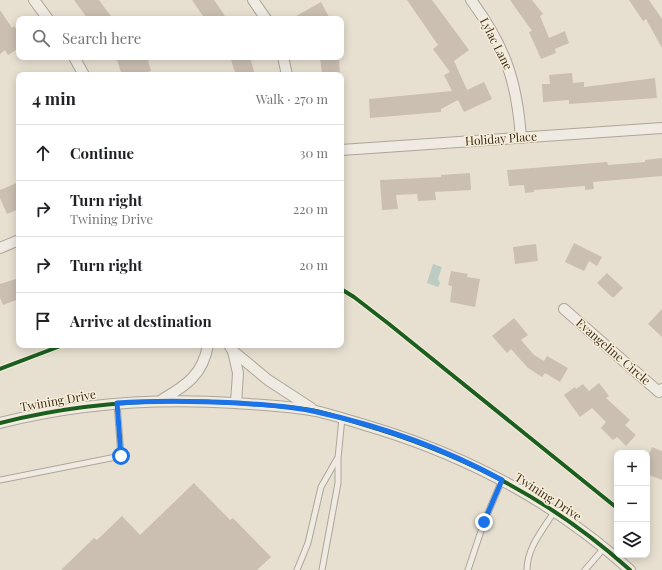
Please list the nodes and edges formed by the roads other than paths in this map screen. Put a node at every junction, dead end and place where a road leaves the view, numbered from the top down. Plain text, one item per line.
1 (34, 0) edge
2 (253, 0) edge
3 (471, 0) edge
4 (46, 16) edge
5 (264, 16) edge
6 (76, 60) edge
7 (284, 60) edge
8 (82, 72) edge
9 (286, 72) edge
10 (662, 128) edge
11 (521, 138) junction
12 (344, 150) edge
13 (16, 241) edge
14 (0, 248) edge
15 (564, 309) dead end
16 (207, 348) edge
17 (231, 348) edge
18 (662, 388) edge
19 (162, 400) junction
20 (117, 403) junction
21 (236, 403) junction
22 (316, 412) junction
23 (342, 418) junction
24 (0, 423) edge
25 (338, 458) junction
26 (0, 480) edge
27 (502, 480) junction
28 (554, 512) junction
29 (604, 548) junction
30 (297, 570) edge
31 (322, 570) edge
32 (468, 570) edge
33 (526, 570) edge
34 (585, 570) edge
35 (630, 570) edge

1 - 4 street
2 - 5 street
3 - 11 street, Lylac Lane
6 - 8 street
7 - 9 street
10 - 11 street, Holiday Place
11 - 12 street, Holiday Place
13 - 14 street
15 - 18 street, Evangeline Circle
16 - 19 street
17 - 21 street
17 - 22 street
19 - 20 street, Twining Drive
19 - 21 street, Twining Drive
20 - 24 street, Twining Drive
20 - 26 lane
21 - 22 street, Twining Drive
22 - 23 street, Twining Drive
23 - 25 lane
23 - 27 street, Twining Drive
25 - 30 lane
25 - 31 lane
27 - 28 street, Twining Drive
27 - 32 lane
28 - 29 street, Twining Drive
28 - 33 lane
29 - 34 lane
29 - 35 street, Twining Drive

